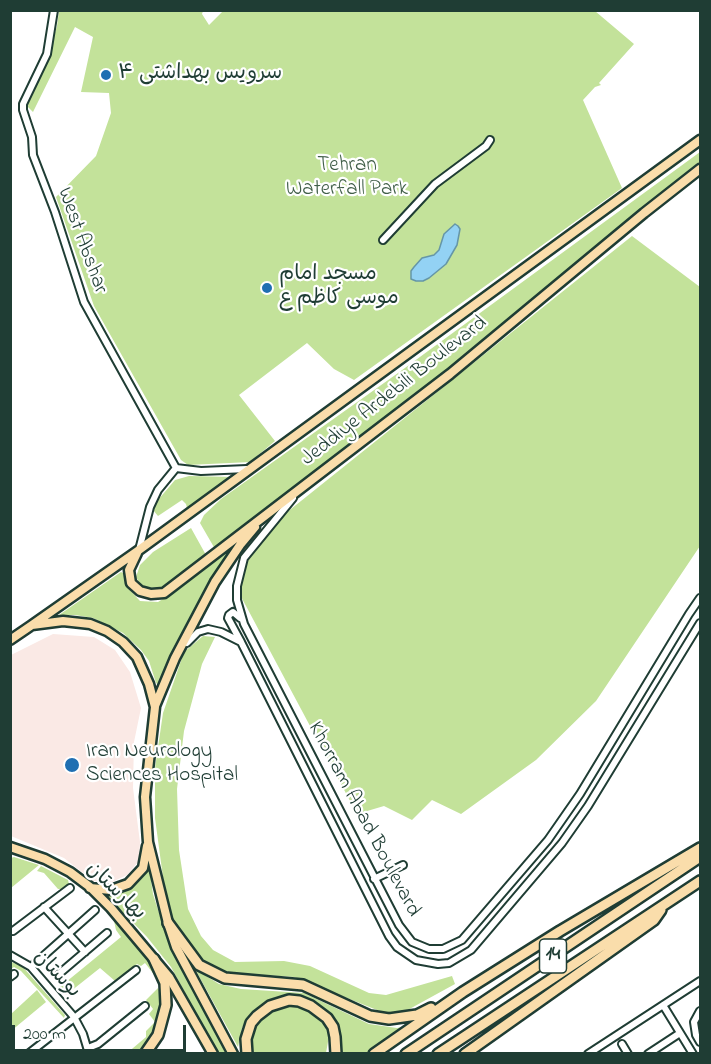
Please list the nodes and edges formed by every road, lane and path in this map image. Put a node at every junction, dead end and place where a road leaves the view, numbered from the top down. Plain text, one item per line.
1 (54, 10) edge
2 (490, 140) dead end
3 (700, 140) edge
4 (700, 169) edge
5 (384, 240) dead end
6 (176, 468) junction
7 (250, 469) junction
8 (300, 489) junction
9 (269, 512) junction
10 (140, 550) junction
11 (700, 598) edge
12 (700, 623) edge
13 (244, 624) junction
14 (32, 625) junction
15 (10, 640) edge
16 (241, 642) junction
17 (176, 658) junction
18 (155, 706) junction
19 (148, 842) junction
20 (10, 847) edge
21 (700, 848) edge
22 (700, 857) edge
23 (363, 859) junction
24 (354, 864) junction
25 (404, 865) dead end
26 (374, 879) junction
27 (700, 882) edge
28 (90, 887) junction
29 (70, 888) dead end
30 (669, 902) junction
31 (44, 907) junction
32 (95, 910) dead end
33 (168, 923) junction
34 (13, 931) dead end
35 (69, 933) junction
36 (107, 933) dead end
37 (85, 952) junction
38 (10, 954) edge
39 (154, 959) junction
40 (31, 967) junction
41 (136, 970) dead end
42 (60, 973) dead end
43 (700, 981) edge
44 (463, 992) junction
45 (663, 1005) junction
46 (145, 1006) dead end
47 (700, 1011) edge
48 (74, 1017) junction
49 (680, 1034) junction
50 (700, 1042) edge
51 (622, 1044) dead end
52 (88, 1051) edge
53 (28, 1053) edge
54 (145, 1053) edge
55 (213, 1053) edge
56 (233, 1053) edge
57 (247, 1053) edge
58 (336, 1053) edge
59 (374, 1053) edge
60 (406, 1053) edge
61 (438, 1053) edge
62 (467, 1053) edge
63 (588, 1053) edge
64 (628, 1053) edge
65 (648, 1053) edge
66 (693, 1053) edge

1 - 6 street, West Abshar
2 - 5 street
3 - 7 main road, Jeddiye Ardebili Boulevard
4 - 8 main road, Jeddiye Ardebili Boulevard
6 - 7 street
6 - 10 street
7 - 10 main road, Jeddiye Ardebili Boulevard
8 - 9 main road, Jeddiye Ardebili Boulevard
8 - 13 street, Khorram Abad Boulevard
9 - 10 main road, Jeddiye Ardebili Boulevard
9 - 17 main road
10 - 14 main road, Jeddiye Ardebili Boulevard
11 - 26 street, Khorram Abad Boulevard
12 - 24 street, Khorram Abad Boulevard
13 - 16 street, Khorram Abad Boulevard
13 - 23 street, Khorram Abad Boulevard
14 - 15 main road, Jeddiye Ardebili Boulevard
14 - 18 main road
16 - 17 street
16 - 24 street, Khorram Abad Boulevard
17 - 18 main road
18 - 19 main road
19 - 28 main road
19 - 33 main road
20 - 28 main road, بهارستان
21 - 44 highway
22 - 60 highway, 14
23 - 24 street
23 - 26 street, Khorram Abad Boulevard
25 - 26 street
27 - 30 highway, 14
28 - 39 main road, بهارستان
29 - 31 street
30 - 61 highway, 14
30 - 62 highway
31 - 34 street
31 - 35 street
32 - 35 street
33 - 44 highway
33 - 56 main road
35 - 37 street
35 - 40 street
36 - 37 street
37 - 42 street
38 - 40 street, بوستان
39 - 54 highway
39 - 55 main road, بهارستان
40 - 48 street, بوستان
41 - 48 street
43 - 45 street
44 - 59 highway
45 - 49 street
45 - 63 street
46 - 52 street
47 - 50 street
48 - 52 street, بوستان
48 - 53 street
49 - 65 street
49 - 66 street
51 - 64 street
57 - 58 highway

